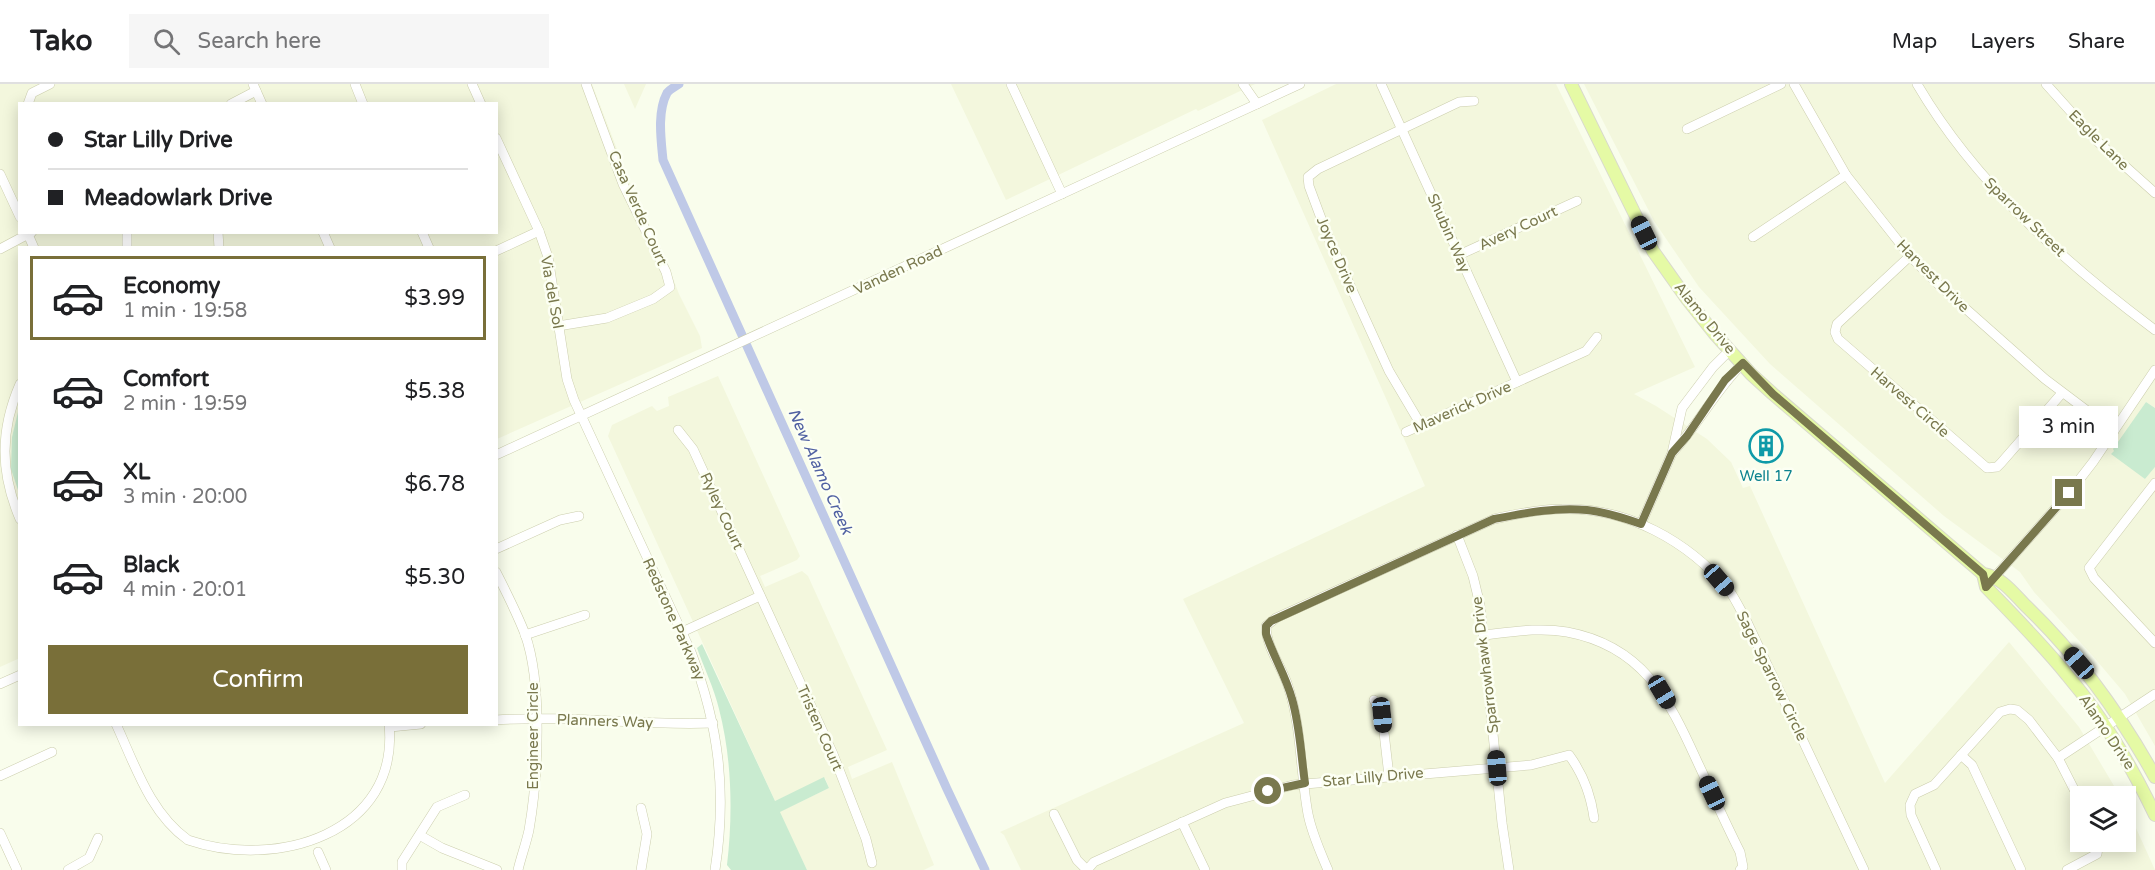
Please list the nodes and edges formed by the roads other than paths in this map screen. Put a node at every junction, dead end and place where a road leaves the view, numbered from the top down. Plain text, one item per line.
1 (50, 84) edge
2 (355, 84) edge
3 (472, 84) edge
4 (586, 84) edge
5 (1011, 84) edge
6 (1243, 84) edge
7 (1300, 84) edge
8 (1381, 84) edge
9 (1571, 84) edge
10 (1781, 84) edge
11 (1794, 84) edge
12 (1917, 84) edge
13 (2046, 84) edge
14 (255, 88) edge
15 (1474, 101) dead end
16 (29, 102) edge
17 (234, 102) edge
18 (261, 102) edge
19 (362, 102) edge
20 (480, 102) edge
21 (1257, 104) junction
22 (1687, 129) dead end
23 (1402, 130) junction
24 (498, 142) edge
25 (0, 174) edge
26 (1846, 175) junction
27 (2153, 187) edge
28 (1062, 194) junction
29 (1577, 201) dead end
30 (18, 213) edge
31 (539, 231) junction
32 (27, 234) edge
33 (1754, 237) dead end
34 (0, 249) edge
35 (498, 250) edge
36 (1459, 255) junction
37 (1910, 256) junction
38 (558, 326) junction
39 (2155, 330) edge
40 (1597, 337) dead end
41 (1730, 350) junction
42 (1743, 363) junction
43 (2155, 370) edge
44 (1517, 382) junction
45 (18, 388) edge
46 (2062, 393) junction
47 (581, 416) junction
48 (1421, 425) junction
49 (1, 428) edge
50 (678, 430) dead end
51 (2114, 431) junction
52 (1406, 432) dead end
53 (1672, 453) junction
54 (498, 454) edge
55 (2155, 483) edge
56 (18, 515) edge
57 (579, 516) dead end
58 (1641, 524) junction
59 (1457, 535) junction
60 (498, 548) edge
61 (1989, 575) junction
62 (498, 576) edge
63 (760, 596) junction
64 (585, 615) dead end
65 (682, 632) junction
66 (525, 635) junction
67 (1484, 636) junction
68 (2155, 643) edge
69 (18, 676) edge
70 (0, 684) edge
71 (2155, 694) edge
72 (1374, 700) dead end
73 (536, 718) junction
74 (2120, 718) junction
75 (498, 720) edge
76 (713, 723) junction
77 (117, 726) edge
78 (390, 726) edge
79 (2106, 727) junction
80 (52, 752) dead end
81 (1962, 755) junction
82 (2058, 758) junction
83 (1497, 768) junction
84 (0, 776) edge
85 (1389, 776) junction
86 (2155, 777) edge
87 (1305, 783) junction
88 (2072, 786) edge
89 (465, 795) dead end
90 (640, 808) dead end
91 (1054, 814) dead end
92 (2155, 815) edge
93 (1594, 818) dead end
94 (1182, 822) junction
95 (348, 832) dead end
96 (0, 833) edge
97 (421, 836) junction
98 (98, 838) dead end
99 (318, 852) dead end
100 (2097, 852) edge
101 (225, 859) dead end
102 (872, 863) dead end
103 (1742, 869) edge
104 (17, 870) edge
105 (68, 870) edge
106 (326, 870) edge
107 (402, 870) edge
108 (497, 870) edge
109 (518, 870) edge
110 (641, 870) edge
111 (715, 870) edge
112 (1087, 870) edge
113 (1204, 870) edge
114 (1328, 870) edge
115 (1509, 870) edge
116 (1864, 870) edge
117 (1936, 870) edge
118 (2021, 870) edge
119 (2067, 870) edge

1 - 16 street
2 - 19 street
3 - 20 street
4 - 38 street, Casa Verde Court
5 - 28 street
6 - 21 street
7 - 21 street, Vanden Road
8 - 23 street, Shubin Way
9 - 41 main road, Alamo Drive
10 - 22 street
11 - 26 street, Harvest Drive
12 - 39 street, Sparrow Street
13 - 27 street, Eagle Lane
14 - 17 street
14 - 18 street
15 - 23 street
21 - 28 street, Vanden Road
23 - 36 street, Shubin Way
23 - 48 street, Joyce Drive
24 - 31 street, Via del Sol
25 - 30 street
26 - 33 street
26 - 37 street, Harvest Drive
28 - 47 street, Vanden Road
29 - 36 street, Avery Court
31 - 35 street
31 - 38 street, Via del Sol
32 - 34 street
36 - 44 street, Shubin Way
37 - 46 street, Harvest Drive
37 - 46 street, Harvest Circle
38 - 47 street, Via del Sol
40 - 44 street, Maverick Drive
41 - 42 main road, Alamo Drive
41 - 53 street
42 - 53 street
42 - 61 main road, Alamo Drive
43 - 51 street
44 - 48 street, Maverick Drive
45 - 49 street
46 - 51 street, Harvest Drive
47 - 54 street, Vanden Road
47 - 65 street, Redstone Parkway
48 - 52 street, Maverick Drive
49 - 56 street
50 - 63 street, Ryley Court
51 - 61 street
53 - 58 street
55 - 68 street
57 - 60 street
58 - 59 street, Sage Sparrow Circle
58 - 116 street, Sage Sparrow Circle
59 - 67 street, Sparrowhawk Drive
59 - 87 street, Sage Sparrow Circle
61 - 74 main road, Alamo Drive
61 - 79 main road, Alamo Drive
62 - 66 street, Engineer Circle
63 - 65 street
63 - 102 street, Tristen Court
64 - 66 street
65 - 76 street, Redstone Parkway
66 - 73 street, Engineer Circle
67 - 83 street, Sparrowhawk Drive
67 - 103 street
69 - 70 street
71 - 74 street
72 - 85 street
73 - 75 street, Planners Way
73 - 76 street, Planners Way
73 - 109 street, Engineer Circle
74 - 79 street
74 - 86 main road, Alamo Drive
76 - 111 street, Redstone Parkway
77 - 101 street
78 - 95 street
79 - 82 street
79 - 92 main road, Alamo Drive
80 - 84 street
81 - 82 street
81 - 117 street
81 - 118 street
82 - 88 street
83 - 85 street, Star Lilly Drive
83 - 93 street, Star Lilly Drive
83 - 115 street, Sparrowhawk Drive
85 - 87 street, Star Lilly Drive
87 - 94 street, Star Lilly Drive
87 - 114 street
89 - 97 street
90 - 110 street
91 - 112 street
94 - 112 street, Star Lilly Drive
94 - 113 street
96 - 104 street
97 - 107 street
97 - 108 street
98 - 105 street
99 - 106 street
100 - 119 street

